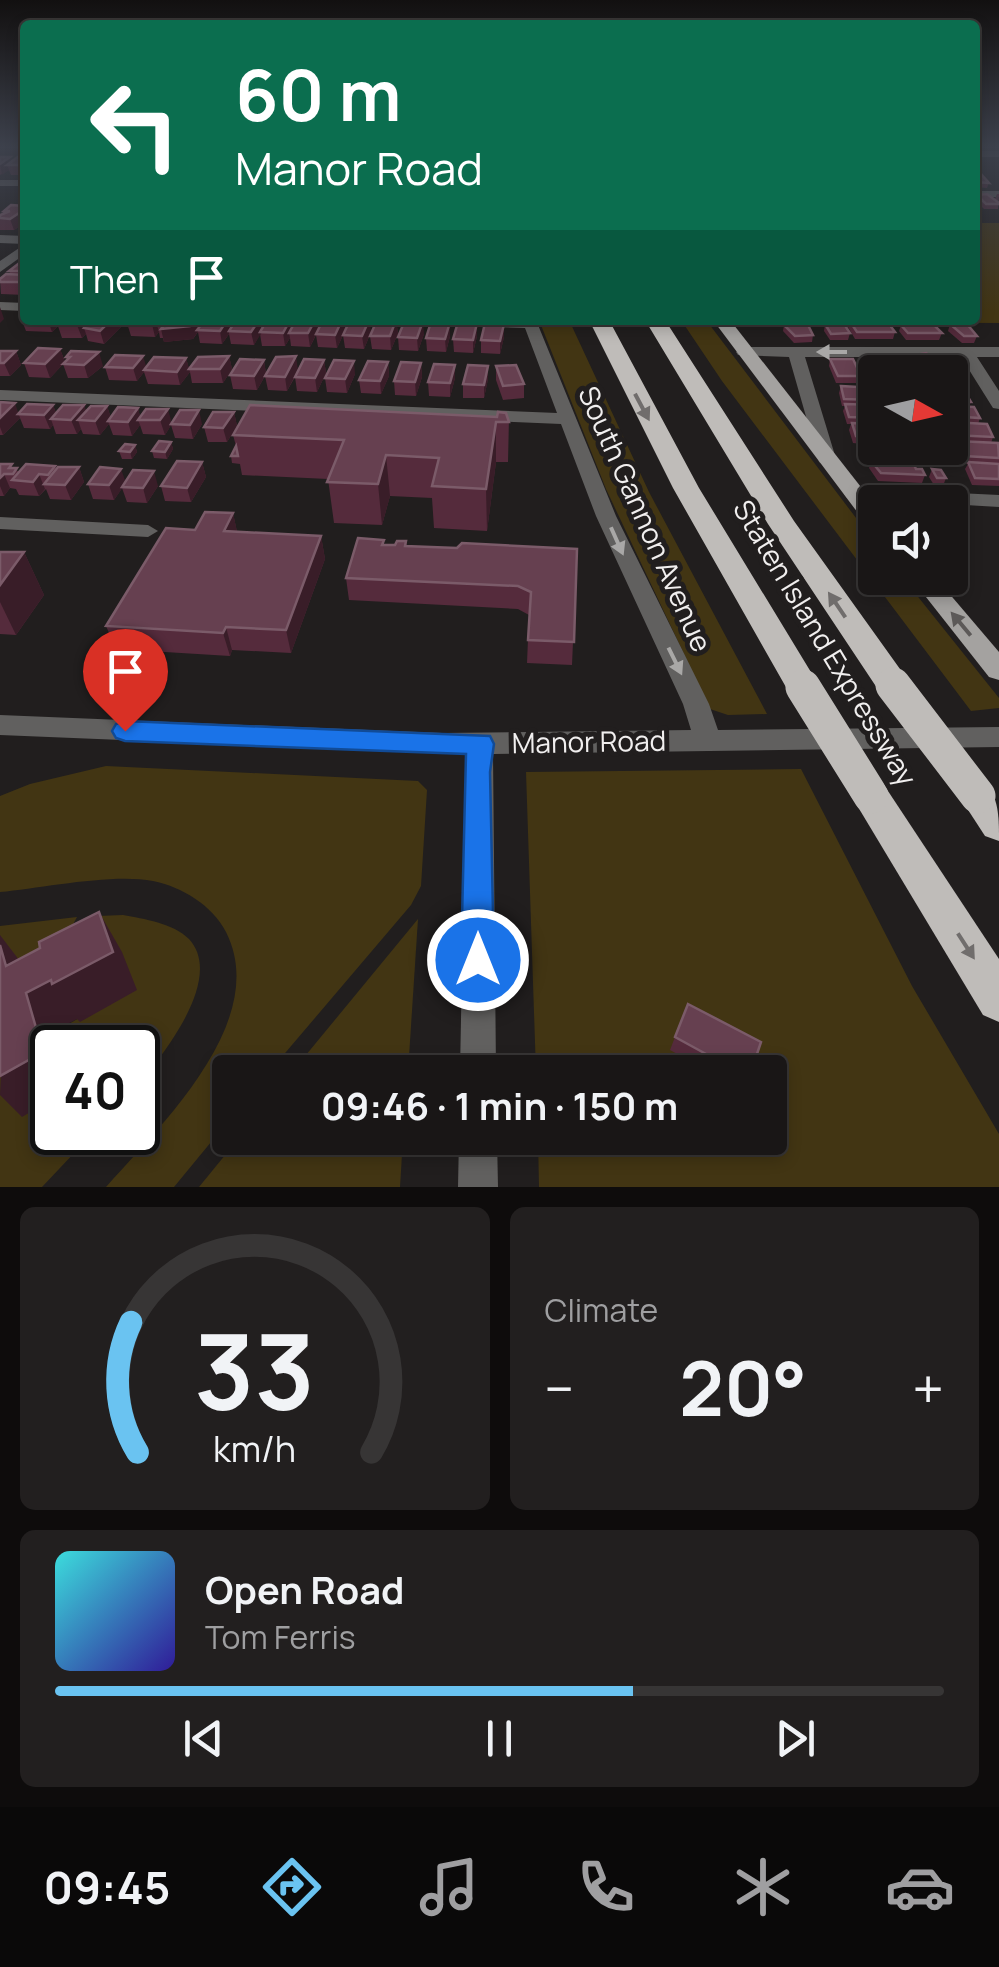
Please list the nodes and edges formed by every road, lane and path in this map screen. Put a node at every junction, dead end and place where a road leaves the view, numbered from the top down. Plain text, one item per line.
1 (20, 252) edge
2 (0, 268) edge
3 (531, 325) edge
4 (602, 325) edge
5 (658, 325) edge
6 (725, 325) edge
7 (744, 352) junction
8 (796, 352) junction
9 (966, 352) junction
10 (999, 352) edge
11 (0, 395) edge
12 (999, 404) edge
13 (566, 418) junction
14 (828, 462) junction
15 (854, 494) junction
16 (858, 499) edge
17 (999, 501) edge
18 (0, 523) edge
19 (148, 531) dead end
20 (937, 595) edge
21 (999, 670) edge
22 (0, 725) edge
23 (999, 737) edge
24 (708, 740) junction
25 (481, 744) junction
26 (989, 810) edge
27 (999, 998) edge
28 (478, 1055) edge
29 (478, 1155) edge
30 (478, 1187) edge

1 - 2 street
3 - 13 street, South Gannon Avenue
4 -> 27 highway, Staten Island Expressway, bridge
26 -> 5 highway, Staten Island Expressway, bridge
6 - 7 main road
7 - 8 street
7 - 14 main road
9 -> 8 street
8 - 14 street
9 - 10 street
9 - 12 street
11 - 13 street
13 -> 24 street, South Gannon Avenue
14 - 15 main road
15 - 16 main road
15 - 17 street
18 - 19 street
21 -> 20 main road
22 - 25 street, Manor Road
23 - 24 street, Manor Road
24 - 25 street, Manor Road
25 - 28 street
29 - 30 street

